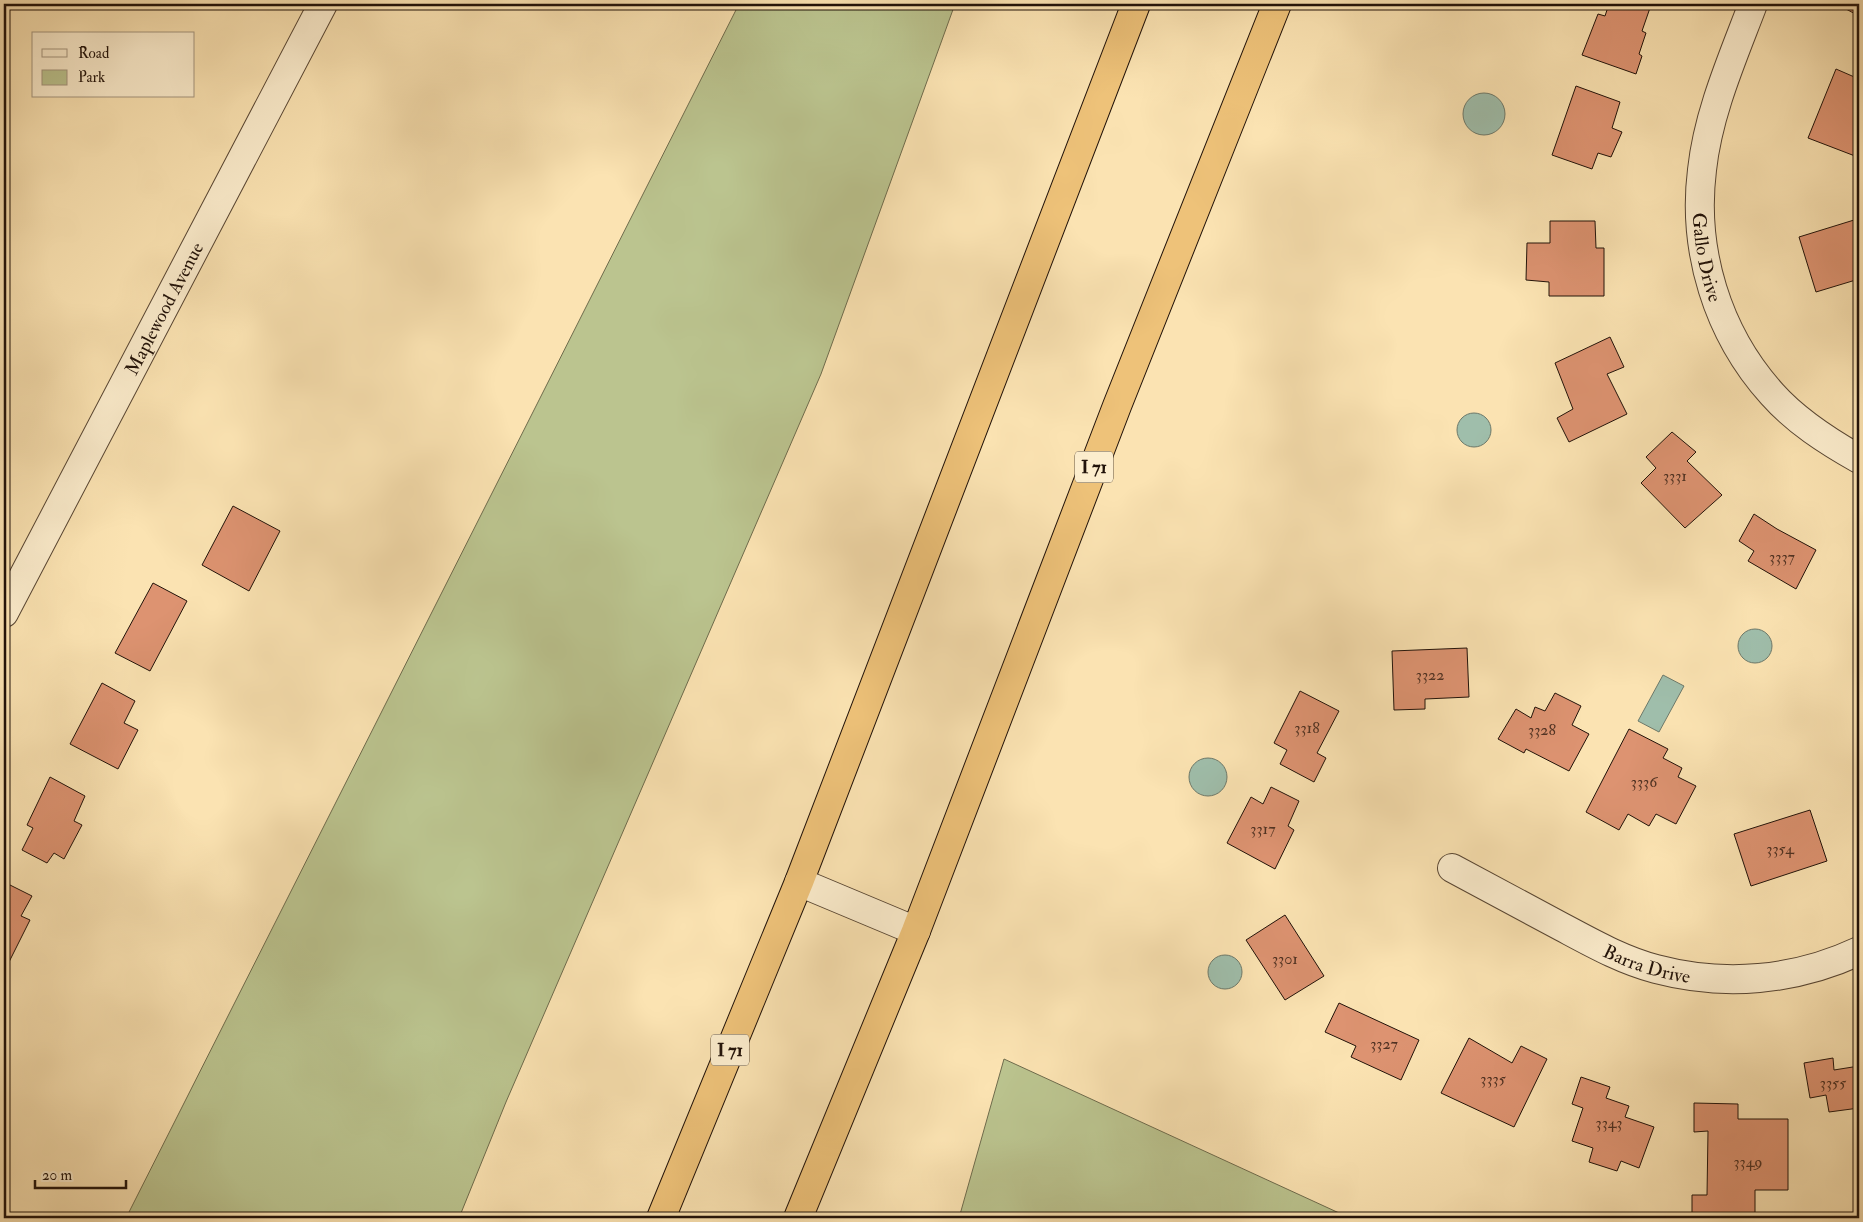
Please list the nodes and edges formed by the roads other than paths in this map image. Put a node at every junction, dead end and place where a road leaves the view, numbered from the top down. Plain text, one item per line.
1 (323, 4) edge
2 (1136, 4) edge
3 (1277, 4) edge
4 (1753, 4) edge
5 (1859, 459) edge
6 (4, 613) edge
7 (1452, 868) dead end
8 (799, 882) junction
9 (916, 932) junction
10 (1859, 951) edge
11 (661, 1218) edge
12 (798, 1218) edge

1 - 6 street, Maplewood Avenue
2 - 8 highway, I 71
3 - 9 highway, I 71
4 - 5 street, Gallo Drive
7 - 10 street, Barra Drive
8 - 9 street
8 - 11 highway, I 71
9 - 12 highway, I 71

